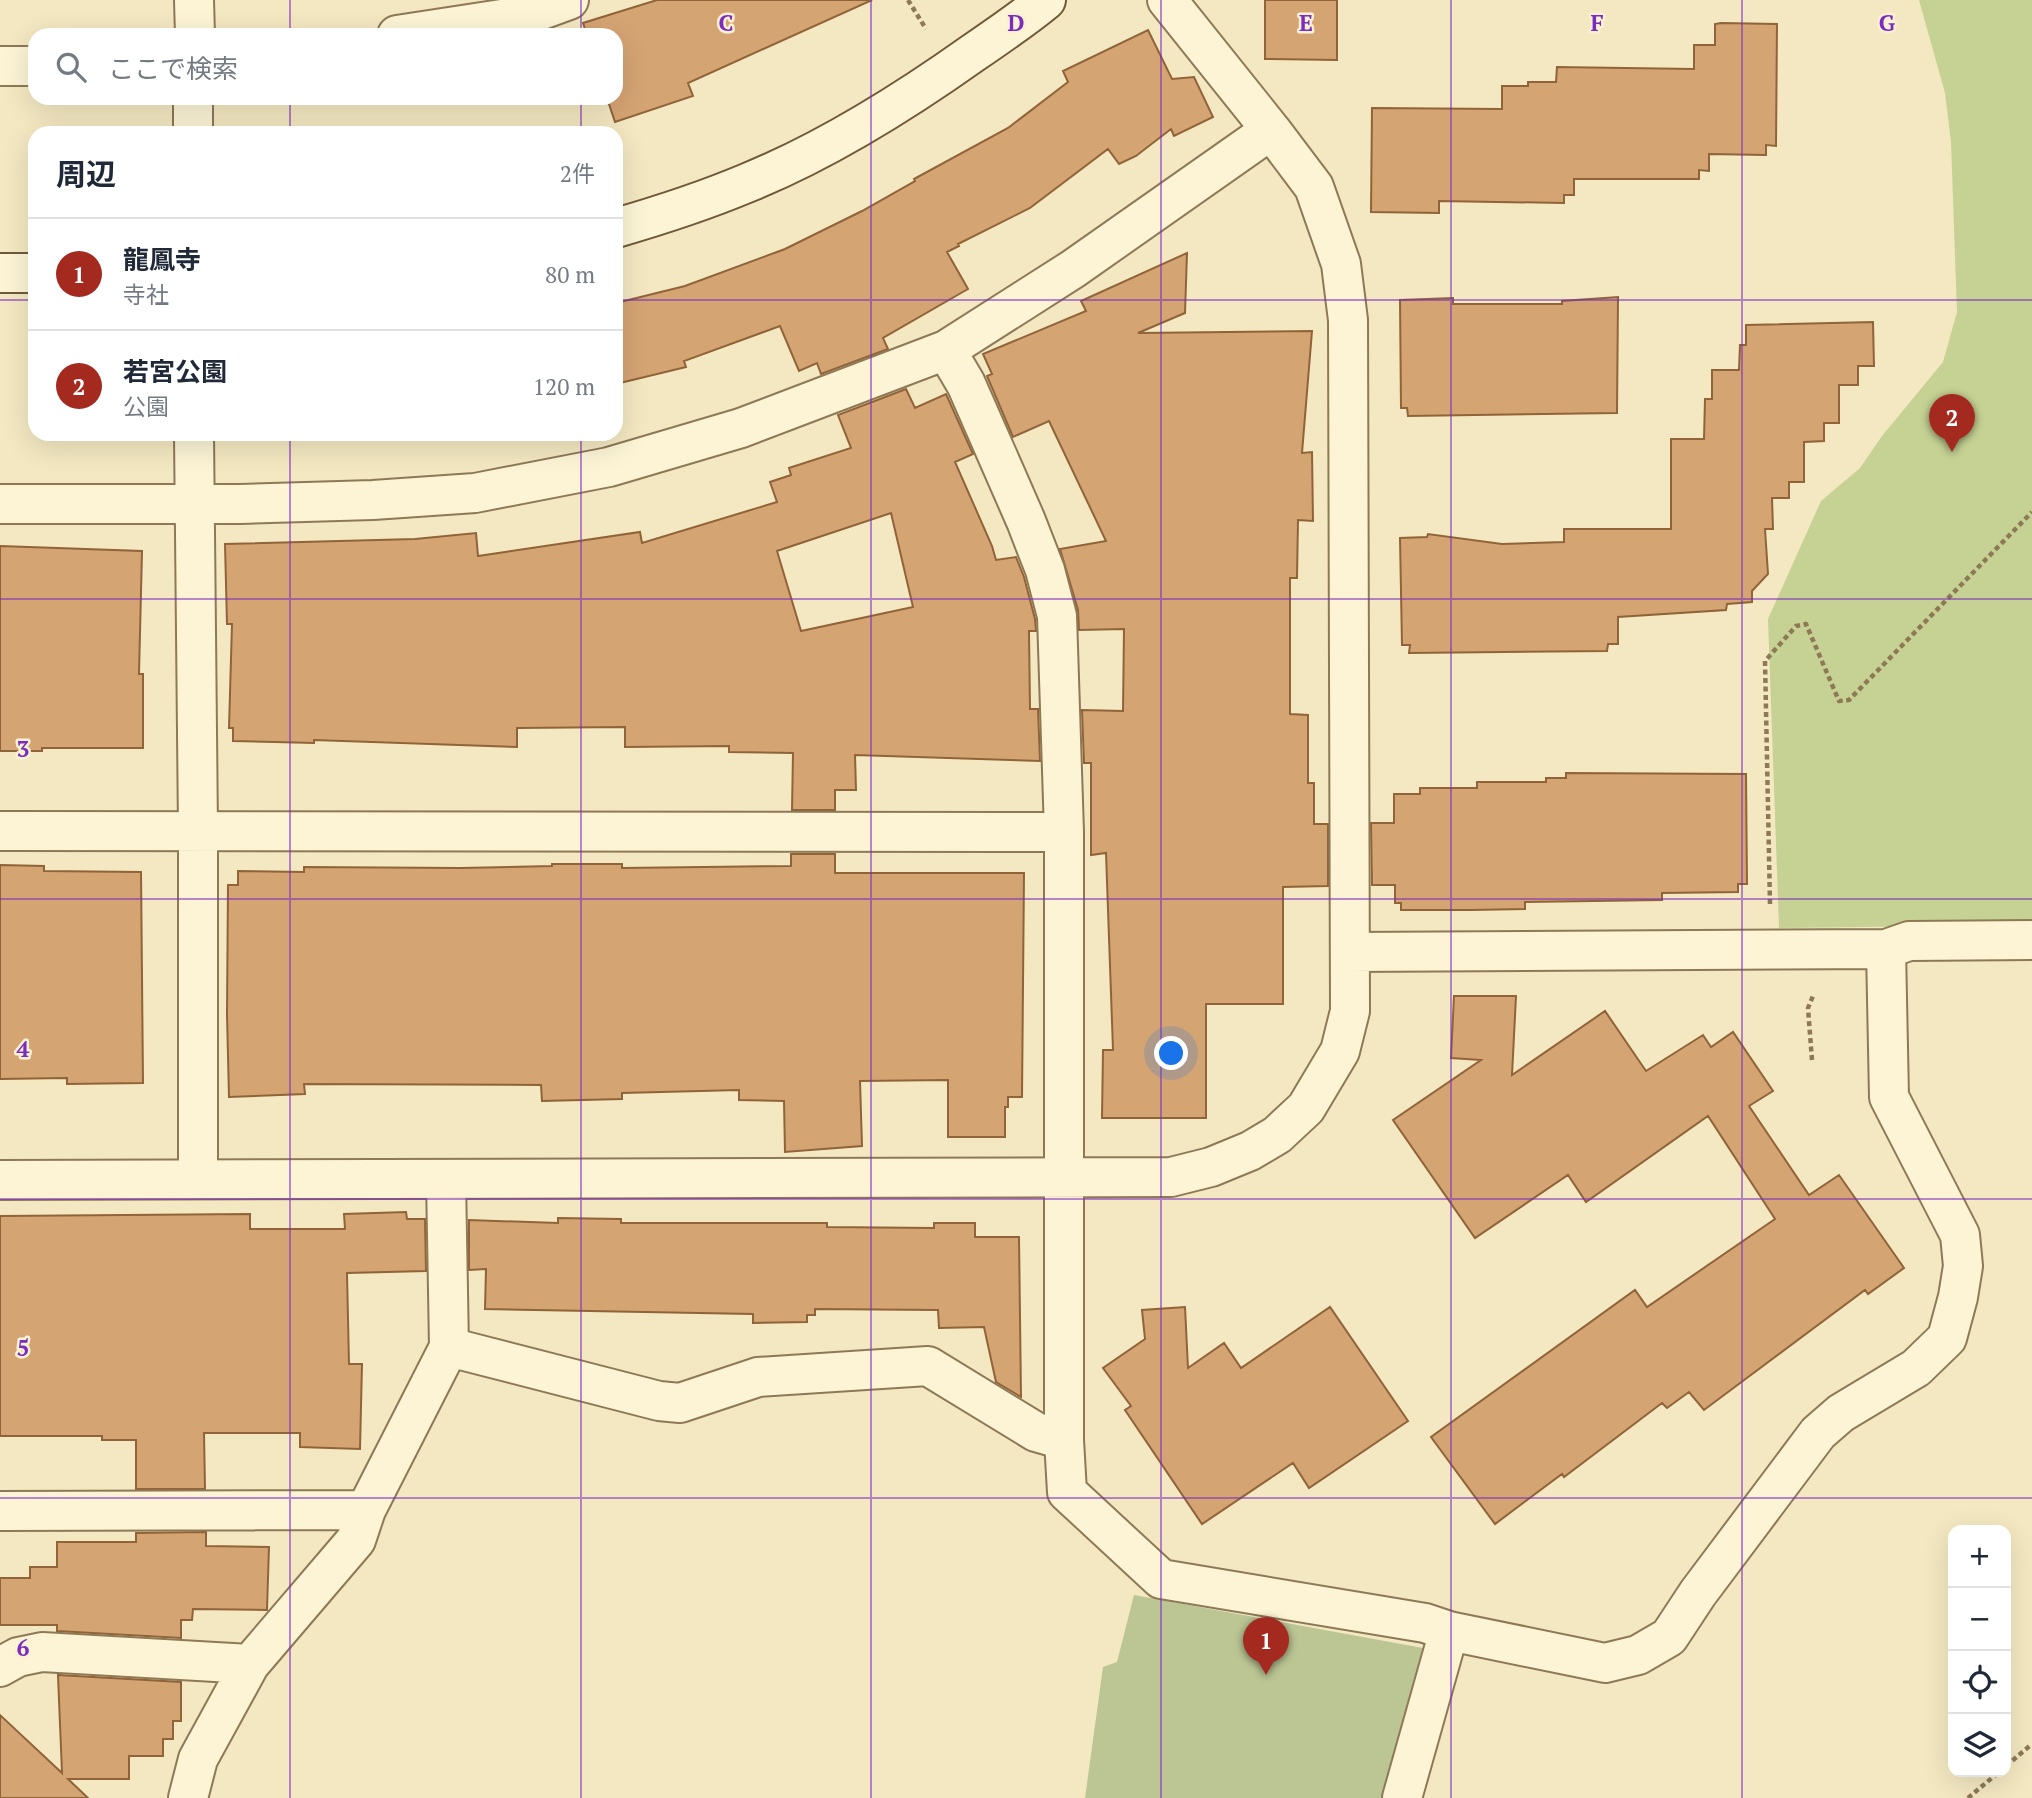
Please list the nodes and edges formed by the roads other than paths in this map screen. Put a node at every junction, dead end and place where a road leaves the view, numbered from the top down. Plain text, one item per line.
1 (194, 0) edge
2 (569, 0) edge
3 (1046, 0) edge
4 (1167, 0) edge
5 (195, 28) edge
6 (445, 28) edge
7 (0, 66) edge
8 (28, 66) edge
9 (193, 105) edge
10 (193, 126) edge
11 (1272, 130) junction
12 (623, 226) edge
13 (0, 273) edge
14 (28, 273) edge
15 (946, 349) junction
16 (194, 441) edge
17 (0, 504) edge
18 (195, 505) junction
19 (0, 831) edge
20 (198, 831) junction
21 (1064, 832) junction
22 (2032, 940) edge
23 (1886, 948) junction
24 (1351, 952) junction
25 (1065, 1178) junction
26 (198, 1179) junction
27 (446, 1179) junction
28 (0, 1180) edge
29 (449, 1347) junction
30 (1064, 1440) junction
31 (366, 1510) junction
32 (0, 1511) edge
33 (1449, 1631) junction
34 (250, 1664) junction
35 (0, 1667) edge
36 (188, 1798) edge
37 (1402, 1798) edge

1 - 5 street
2 - 6 street
3 - 12 street
4 - 11 street
7 - 8 street
9 - 10 street
11 - 15 street
11 - 24 street
13 - 14 street
15 - 18 street
15 - 21 street
16 - 18 street
17 - 18 street
18 - 20 street
19 - 20 street
20 - 21 street
20 - 26 street
21 - 25 street
22 - 23 street
23 - 24 street
23 - 33 street
24 - 25 street
25 - 27 street
25 - 30 street
26 - 27 street
26 - 28 street
27 - 29 street
29 - 30 street
29 - 31 street
30 - 33 street
31 - 32 street
31 - 34 street
33 - 37 street
34 - 35 street
34 - 36 street

